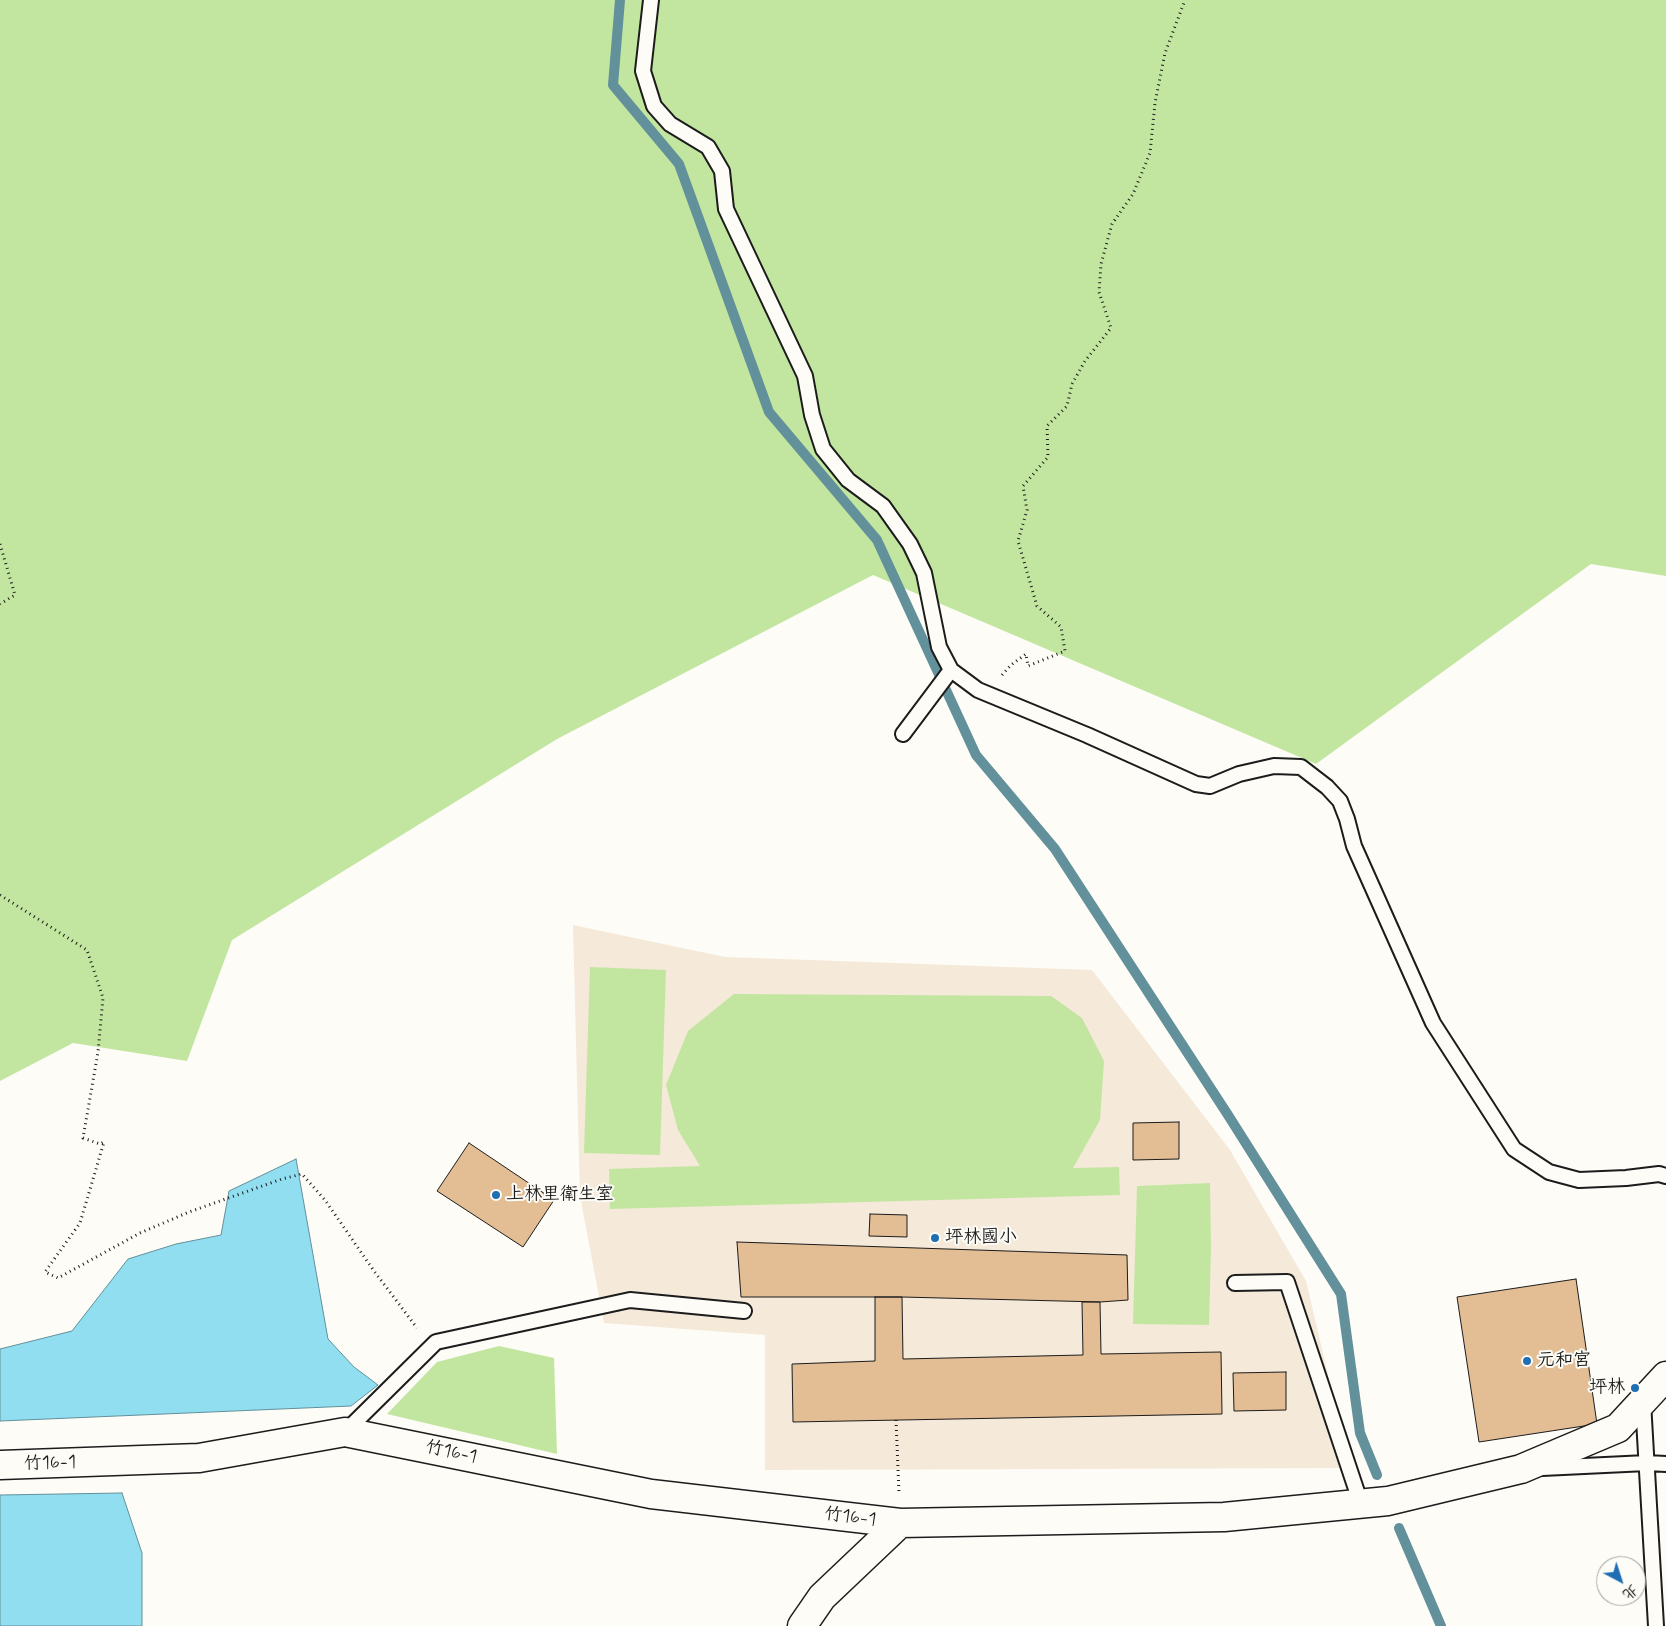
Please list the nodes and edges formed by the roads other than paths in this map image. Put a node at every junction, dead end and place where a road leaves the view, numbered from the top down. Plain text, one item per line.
1 (652, 0) edge
2 (951, 670) junction
3 (903, 734) dead end
4 (1666, 1176) edge
5 (1234, 1283) dead end
6 (744, 1311) dead end
7 (1666, 1376) edge
8 (1643, 1401) junction
9 (345, 1432) junction
10 (1647, 1463) junction
11 (1666, 1464) edge
12 (0, 1465) edge
13 (1522, 1469) junction
14 (1361, 1504) junction
15 (900, 1523) junction
16 (802, 1626) edge
17 (1656, 1626) edge

1 - 2 lane
2 - 3 lane
2 - 4 lane
5 - 14 lane
6 - 9 lane
7 - 8 street, 竹16-1
8 - 10 lane
8 - 13 street, 竹16-1
9 - 12 street, 竹16-1 / 竹16-1
9 - 15 street, 竹16-1 / 竹16-1
10 - 11 lane
10 - 13 lane
10 - 17 lane
13 - 14 street, 竹16-1
14 - 15 street, 竹16-1
15 - 16 street

